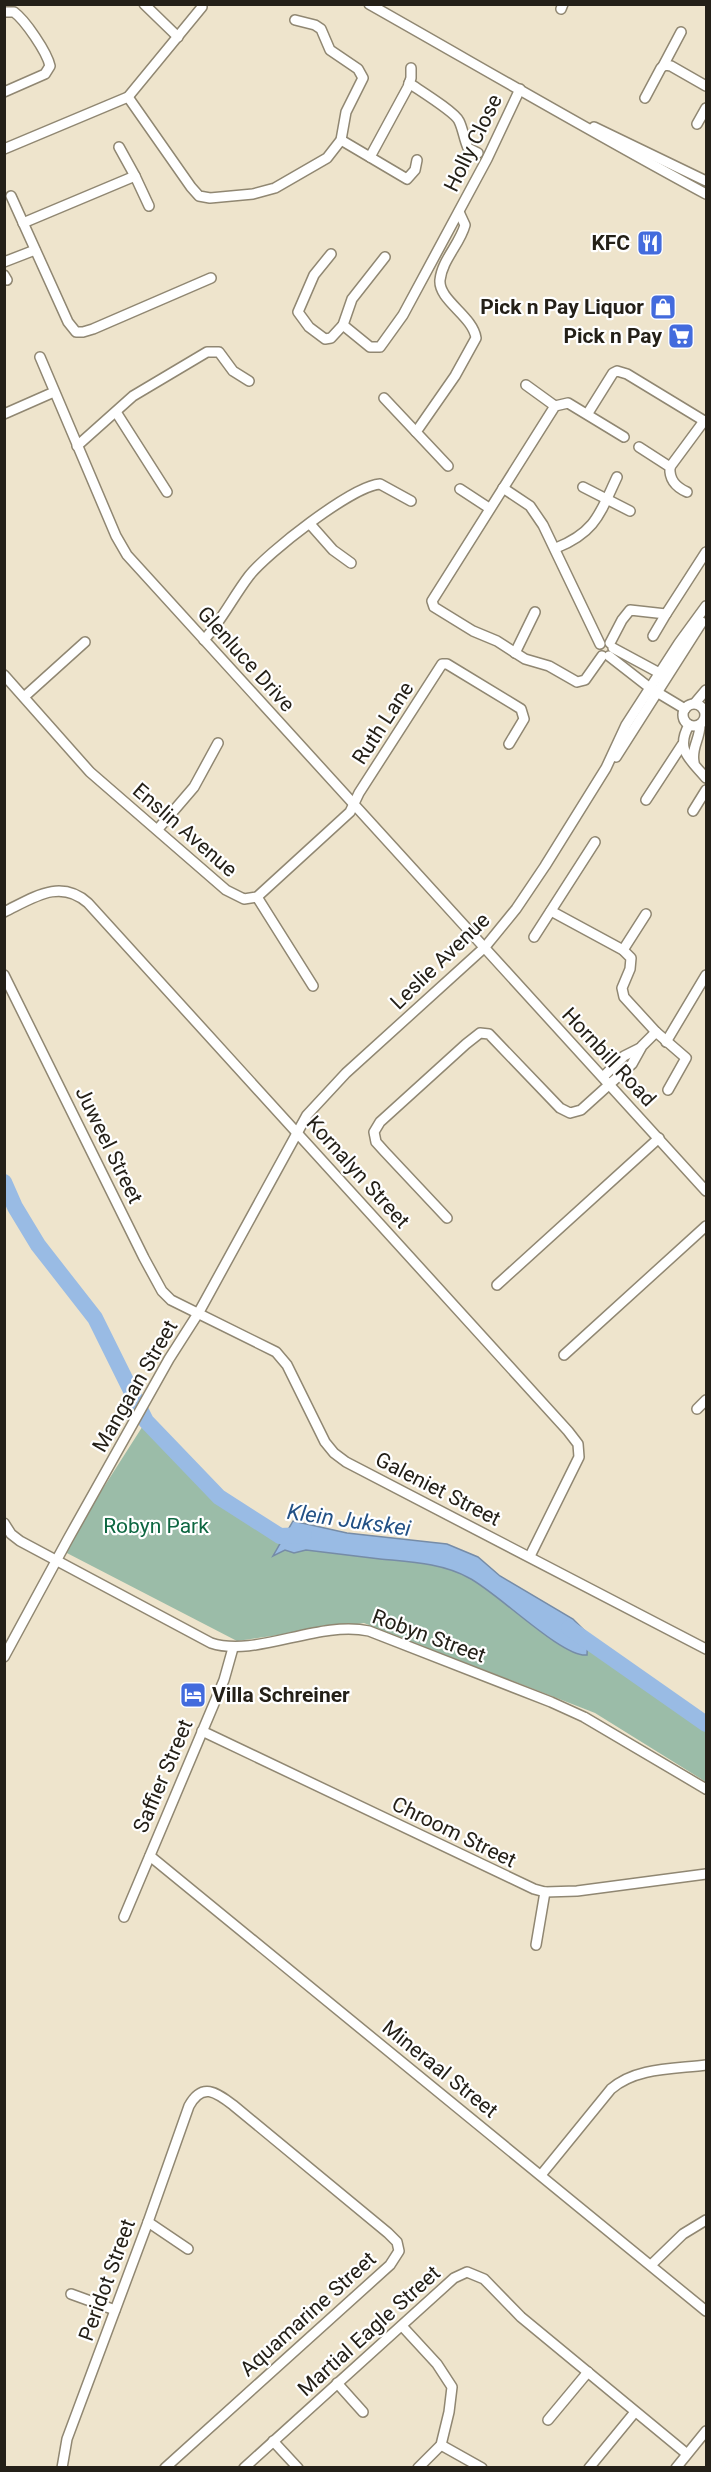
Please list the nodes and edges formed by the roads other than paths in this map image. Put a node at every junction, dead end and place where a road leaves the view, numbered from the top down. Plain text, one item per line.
1 (144, 4) edge
2 (369, 4) edge
3 (202, 7) dead end
4 (4, 12) edge
5 (295, 20) dead end
6 (681, 32) dead end
7 (178, 37) junction
8 (663, 66) junction
9 (411, 68) dead end
10 (409, 83) junction
11 (706, 86) edge
12 (520, 89) junction
13 (4, 92) edge
14 (128, 97) junction
15 (645, 98) dead end
16 (706, 108) edge
17 (560, 111) junction
18 (697, 124) dead end
19 (341, 140) junction
20 (119, 147) dead end
21 (4, 149) edge
22 (478, 153) dead end
23 (370, 157) junction
24 (417, 160) dead end
25 (135, 176) junction
26 (706, 181) edge
27 (706, 194) edge
28 (12, 196) dead end
29 (149, 206) dead end
30 (459, 212) junction
31 (23, 223) junction
32 (35, 250) junction
33 (331, 254) dead end
34 (385, 257) dead end
35 (4, 262) edge
36 (211, 278) dead end
37 (343, 325) junction
38 (40, 357) dead end
39 (249, 381) dead end
40 (526, 385) dead end
41 (54, 392) junction
42 (384, 398) dead end
43 (555, 406) junction
44 (116, 412) junction
45 (588, 413) junction
46 (4, 414) edge
47 (705, 422) edge
48 (416, 432) junction
49 (624, 437) dead end
50 (77, 446) junction
51 (639, 447) dead end
52 (448, 466) dead end
53 (670, 467) junction
54 (617, 477) dead end
55 (583, 487) dead end
56 (503, 488) junction
57 (460, 489) dead end
58 (167, 492) dead end
59 (687, 492) dead end
60 (607, 499) junction
61 (411, 501) dead end
62 (489, 508) junction
63 (630, 511) dead end
64 (310, 524) junction
65 (556, 548) junction
66 (706, 552) edge
67 (351, 563) dead end
68 (706, 606) edge
69 (535, 612) dead end
70 (666, 614) junction
71 (706, 616) edge
72 (653, 636) dead end
73 (204, 640) junction
74 (85, 642) dead end
75 (607, 649) junction
76 (515, 653) junction
77 (4, 675) edge
78 (664, 675) junction
79 (654, 690) junction
80 (706, 690) edge
81 (24, 697) junction
82 (695, 704) junction
83 (706, 708) edge
84 (685, 709) junction
85 (689, 725) junction
86 (700, 725) junction
87 (218, 743) dead end
88 (509, 744) dead end
89 (682, 745) junction
90 (694, 762) junction
91 (706, 778) edge
92 (706, 790) edge
93 (646, 800) dead end
94 (354, 804) junction
95 (693, 811) dead end
96 (158, 829) junction
97 (595, 842) dead end
98 (257, 897) junction
99 (551, 911) junction
100 (4, 912) edge
101 (646, 914) dead end
102 (534, 937) dead end
103 (485, 947) junction
104 (623, 950) junction
105 (4, 975) edge
106 (706, 975) edge
107 (313, 986) dead end
108 (656, 1032) junction
109 (666, 1042) junction
110 (642, 1046) junction
111 (603, 1077) junction
112 (610, 1085) junction
113 (668, 1090) dead end
114 (297, 1131) junction
115 (659, 1138) junction
116 (706, 1191) edge
117 (447, 1218) dead end
118 (706, 1226) edge
119 (497, 1285) dead end
120 (199, 1312) junction
121 (564, 1354) dead end
122 (706, 1400) edge
123 (697, 1409) dead end
124 (5, 1526) edge
125 (530, 1556) junction
126 (56, 1561) junction
127 (233, 1648) junction
128 (706, 1649) edge
129 (4, 1657) edge
130 (202, 1731) junction
131 (706, 1789) edge
132 (150, 1856) junction
133 (706, 1874) edge
134 (545, 1892) junction
135 (124, 1917) dead end
136 (536, 1945) dead end
137 (706, 2066) edge
138 (189, 2106) joint
139 (541, 2175) junction
140 (706, 2220) edge
141 (148, 2222) junction
142 (188, 2249) dead end
143 (651, 2265) junction
144 (71, 2295) dead end
145 (115, 2310) junction
146 (706, 2311) edge
147 (402, 2326) junction
148 (588, 2372) junction
149 (337, 2383) junction
150 (363, 2412) dead end
151 (635, 2412) junction
152 (548, 2420) dead end
153 (706, 2431) edge
154 (273, 2441) junction
155 (441, 2445) junction
156 (687, 2454) junction
157 (62, 2468) edge
158 (165, 2468) edge
159 (244, 2468) edge
160 (298, 2468) edge
161 (418, 2468) edge
162 (482, 2468) edge
163 (589, 2468) edge
164 (676, 2468) edge

1 - 7 street
2 - 12 street
3 - 7 street
4 - 13 street
5 - 19 street
6 - 8 street
7 - 14 street
8 - 11 street
8 - 15 street
9 - 10 street
10 - 22 street
10 - 23 street
12 - 17 street
12 - 30 street, Holly Close
14 - 19 street
14 - 21 street
16 - 18 street
17 - 26 street
17 - 27 street
19 - 23 street
20 - 25 street
23 - 24 street
25 - 29 street
25 - 31 street
28 - 31 street
30 - 37 street, Holly Close
30 - 48 street
31 - 32 street
32 - 35 street
32 - 36 street
33 - 37 street
34 - 37 street
38 - 41 street, Glenluce Drive
39 - 44 street
40 - 43 street
41 - 46 street
41 - 50 street, Glenluce Drive
42 - 48 street
43 - 45 street
43 - 56 street
44 - 50 street
44 - 58 street
45 - 47 street
45 - 49 street
47 - 53 street
48 - 52 street
50 - 73 street, Glenluce Drive
51 - 53 street
53 - 59 street
54 - 60 street
55 - 60 street
56 - 62 street
56 - 65 street
57 - 62 street
60 - 63 street
60 - 65 street
61 - 64 street
62 - 76 street
64 - 67 street
64 - 73 street
65 - 75 street
66 - 70 street
68 - 78 street, Leslie Avenue
69 - 76 street
70 - 72 street
70 - 75 street
71 - 78 street, Leslie Avenue
73 - 94 street, Glenluce Drive
74 - 81 street
75 - 76 street
75 - 78 street
75 - 79 street
77 - 81 street, Enslin Avenue
78 - 79 street, Leslie Avenue
79 - 84 street
79 - 103 street, Leslie Avenue
80 - 82 street
81 - 96 street, Enslin Avenue
82 - 83 street
82 - 84 street
83 - 86 street
84 - 85 street
85 - 86 street
85 - 89 street
86 - 90 street
87 - 96 street
88 - 94 street, Ruth Lane
89 - 90 street
89 - 93 street
90 - 91 street
92 - 95 street
94 - 98 street
94 - 103 street, Glenluce Drive
96 - 98 street, Enslin Avenue
97 - 99 street
98 - 107 street
99 - 102 street
99 - 104 street
100 - 114 street, Kornalyn Street
101 - 104 street
103 - 111 street, Hornbill Road
103 - 114 street, Leslie Avenue
104 - 108 street
105 - 120 street, Juweel Street
106 - 109 street
108 - 109 street
108 - 110 street
109 - 113 street
110 - 111 street
110 - 112 street
111 - 112 street, Hornbill Road
112 - 115 street, Hornbill Road
112 - 117 street
114 - 120 street, Mangaan Street
114 - 125 street, Kornalyn Street
115 - 116 street, Hornbill Road
115 - 119 street
118 - 121 street
120 - 125 street, Galeniet Street
120 - 126 street, Mangaan Street
122 - 123 street
124 - 126 street, Robyn Street
125 - 128 street, Galeniet Street
126 - 127 street, Robyn Street
126 - 129 street, Mangaan Street
127 - 130 street, Saffier Street
127 - 131 street, Robyn Street
130 - 132 street, Saffier Street
130 - 134 street, Chroom Street
132 - 135 street, Saffier Street
132 - 139 street, Mineraal Street
133 - 134 street, Chroom Street
134 - 136 street
137 - 139 street
138 - 141 street, Peridot Street
138 - 158 street, Aquamarine Street
139 - 143 street, Mineraal Street
140 - 143 street
141 - 142 street
141 - 145 street, Peridot Street
143 - 146 street, Mineraal Street
144 - 145 street
145 - 157 street, Peridot Street
147 - 148 street, Martial Eagle Street
147 - 149 street, Martial Eagle Street
147 - 155 street
148 - 151 street, Martial Eagle Street
148 - 152 street
149 - 150 street
149 - 154 street, Martial Eagle Street
151 - 156 street, Martial Eagle Street
151 - 163 street
153 - 156 street
154 - 159 street, Martial Eagle Street
154 - 160 street
155 - 161 street
155 - 162 street
156 - 164 street

